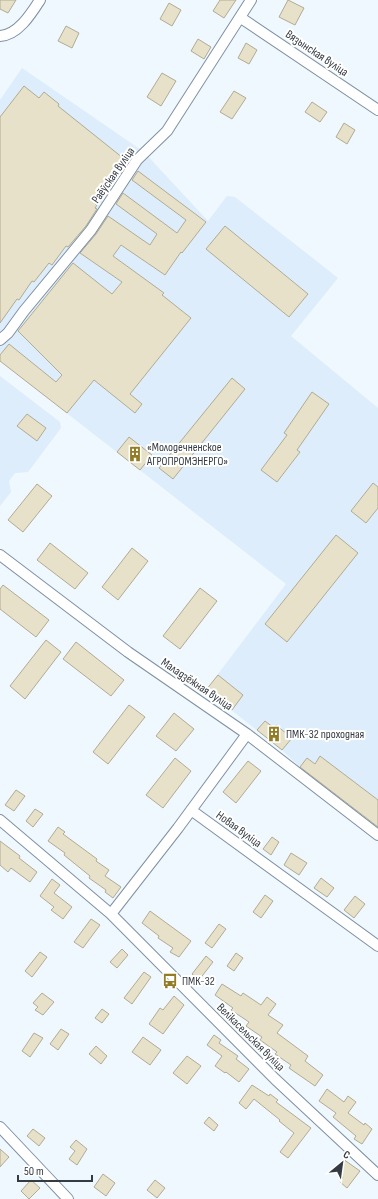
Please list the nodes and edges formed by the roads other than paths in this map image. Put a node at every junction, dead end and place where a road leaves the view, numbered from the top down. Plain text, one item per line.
1 (40, 0) edge
2 (251, 0) edge
3 (241, 18) junction
4 (3, 36) edge
5 (378, 110) edge
6 (0, 340) edge
7 (0, 555) edge
8 (247, 734) junction
9 (191, 810) junction
10 (0, 820) edge
11 (378, 835) edge
12 (112, 914) junction
13 (378, 946) edge
14 (0, 1127) edge
15 (378, 1175) edge
16 (68, 1199) edge

1 - 4 street
2 - 3 street, Раёўская вуліца
3 - 5 street, Вязынская вуліца
3 - 6 street, Раёўская вуліца
7 - 8 street, Маладзёжная вуліца
8 - 9 street
8 - 11 street, Маладзёжная вуліца
9 - 12 street
9 - 13 street, Новая вуліца
10 - 12 street, Велікасельская вуліца
12 - 15 street, Велікасельская вуліца
14 - 16 street

